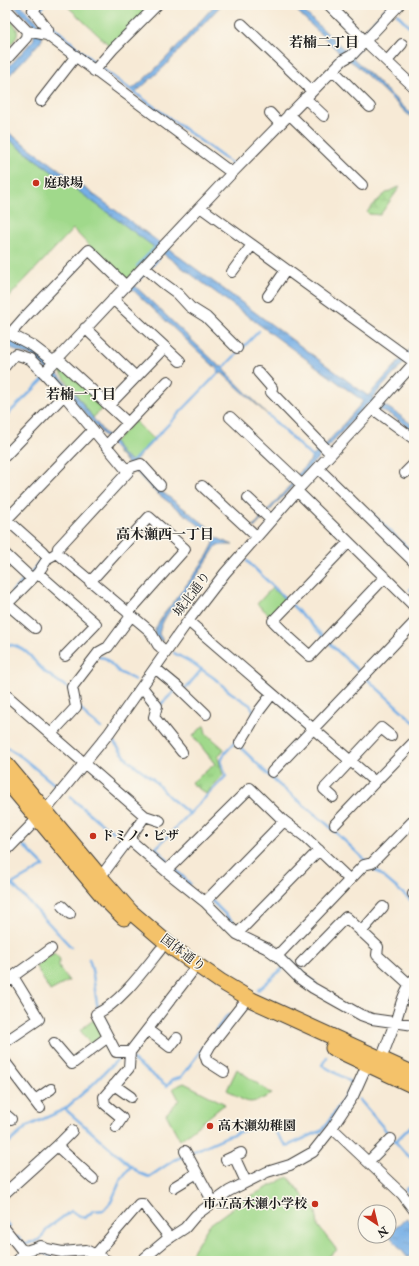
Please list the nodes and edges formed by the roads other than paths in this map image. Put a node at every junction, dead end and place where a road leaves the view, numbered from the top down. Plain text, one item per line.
1 (38, 5) edge
2 (157, 5) edge
3 (329, 5) edge
4 (399, 5) edge
5 (5, 8) edge
6 (242, 24) dead end
7 (28, 31) junction
8 (48, 35) junction
9 (365, 41) junction
10 (402, 44) dead end
11 (76, 56) junction
12 (5, 61) edge
13 (387, 61) junction
14 (98, 67) junction
15 (335, 72) junction
16 (414, 87) edge
17 (309, 97) junction
18 (41, 101) dead end
19 (370, 107) dead end
20 (270, 113) dead end
21 (324, 116) dead end
22 (292, 117) junction
23 (280, 124) junction
24 (232, 173) junction
25 (362, 185) dead end
26 (202, 209) junction
27 (252, 245) junction
28 (147, 270) junction
29 (286, 270) junction
30 (232, 272) dead end
31 (129, 283) junction
32 (268, 296) dead end
33 (116, 302) junction
34 (88, 331) junction
35 (164, 348) junction
36 (237, 348) dead end
37 (410, 360) edge
38 (58, 361) junction
39 (180, 362) dead end
40 (5, 366) edge
41 (258, 372) dead end
42 (44, 373) junction
43 (136, 377) junction
44 (168, 381) dead end
45 (64, 394) junction
46 (109, 405) junction
47 (373, 409) junction
48 (230, 417) dead end
49 (128, 424) junction
50 (93, 430) junction
51 (414, 439) edge
52 (106, 446) junction
53 (327, 449) junction
54 (5, 456) edge
55 (414, 464) edge
56 (131, 467) junction
57 (318, 468) junction
58 (405, 473) dead end
59 (297, 484) junction
60 (160, 485) dead end
61 (202, 486) dead end
62 (248, 498) dead end
63 (267, 516) junction
64 (6, 518) edge
65 (256, 536) junction
66 (348, 542) junction
67 (5, 554) edge
68 (52, 556) junction
69 (414, 562) edge
70 (32, 575) junction
71 (385, 577) junction
72 (90, 582) junction
73 (6, 605) edge
74 (414, 606) edge
75 (129, 615) junction
76 (188, 621) junction
77 (414, 623) edge
78 (35, 628) dead end
79 (166, 652) junction
80 (65, 656) dead end
81 (155, 668) junction
82 (142, 687) junction
83 (5, 694) edge
84 (272, 694) junction
85 (206, 714) dead end
86 (312, 728) junction
87 (51, 734) junction
88 (391, 736) dead end
89 (414, 742) edge
90 (240, 743) dead end
91 (182, 752) dead end
92 (350, 761) junction
93 (5, 763) edge
94 (86, 763) junction
95 (272, 772) dead end
96 (5, 779) edge
97 (375, 782) junction
98 (333, 797) dead end
99 (42, 814) junction
100 (145, 816) junction
101 (414, 820) edge
102 (160, 821) dead end
103 (284, 821) junction
104 (335, 824) dead end
105 (127, 841) junction
106 (319, 850) junction
107 (5, 852) edge
108 (170, 867) junction
109 (100, 876) junction
110 (350, 880) junction
111 (207, 900) junction
112 (62, 906) dead end
113 (384, 907) dead end
114 (70, 914) dead end
115 (240, 931) junction
116 (361, 932) junction
117 (51, 950) dead end
118 (160, 950) junction
119 (279, 953) junction
120 (301, 963) dead end
121 (191, 973) junction
122 (9, 981) edge
123 (412, 982) edge
124 (243, 1004) junction
125 (394, 1025) junction
126 (414, 1025) edge
127 (148, 1030) junction
128 (108, 1037) junction
129 (177, 1038) dead end
130 (5, 1042) edge
131 (54, 1043) dead end
132 (127, 1055) junction
133 (373, 1059) junction
134 (5, 1062) edge
135 (224, 1072) dead end
136 (414, 1074) edge
137 (114, 1085) junction
138 (414, 1086) edge
139 (51, 1089) dead end
140 (130, 1097) dead end
141 (116, 1127) dead end
142 (332, 1128) junction
143 (72, 1131) dead end
144 (391, 1139) dead end
145 (57, 1146) junction
146 (186, 1153) dead end
147 (234, 1156) dead end
148 (368, 1162) junction
149 (197, 1173) junction
150 (93, 1179) dead end
151 (246, 1182) junction
152 (174, 1187) dead end
153 (5, 1193) edge
154 (214, 1202) junction
155 (414, 1210) edge
156 (5, 1229) edge
157 (170, 1238) junction
158 (26, 1251) junction
159 (96, 1254) junction
160 (17, 1261) edge
161 (108, 1261) edge
162 (141, 1261) edge

1 - 8 street
2 - 14 street
3 - 9 street
4 - 9 street
5 - 7 street
6 - 17 street
7 - 8 street
7 - 12 street
8 - 11 street
9 - 13 street
9 - 15 street
10 - 13 street
11 - 14 street
11 - 18 street
13 - 16 street
14 - 24 street
15 - 17 street
15 - 19 street
17 - 21 street
17 - 22 street
20 - 23 street
22 - 23 street
22 - 25 street
23 - 24 street
24 - 26 street
26 - 27 street
26 - 28 street
27 - 29 street
27 - 30 street
28 - 31 street
28 - 36 street
29 - 32 street
29 - 37 street
31 - 33 street
31 - 38 street
33 - 34 street
33 - 35 street
34 - 38 street
34 - 43 street
35 - 39 street
35 - 43 street
37 - 47 street, 城北通り
38 - 42 street
38 - 46 street
40 - 42 street
41 - 53 street
42 - 45 street
43 - 46 street
44 - 49 street
45 - 50 street
45 - 54 street
46 - 49 street
47 - 51 street
47 - 53 street, 城北通り
48 - 59 street
49 - 52 street
50 - 52 street
50 - 64 street
52 - 56 street
53 - 57 street, 城北通り
55 - 58 street
56 - 60 street
56 - 68 street
57 - 59 street, 城北通り
57 - 69 street
59 - 63 street, 城北通り
59 - 66 street
61 - 65 street
62 - 63 street
63 - 65 street, 城北通り
64 - 68 street
65 - 76 street, 城北通り
66 - 71 street
66 - 71 street
67 - 70 street
68 - 70 street
68 - 72 street
70 - 73 street
70 - 80 street
71 - 74 street
72 - 75 street
72 - 75 street
73 - 78 street
75 - 79 street
75 - 87 street
76 - 79 street, 城北通り
76 - 84 street
77 - 86 street
79 - 81 street, 城北通り
81 - 82 street, 城北通り
81 - 85 street
82 - 91 street
82 - 94 street, 城北通り
83 - 87 street
84 - 86 street
84 - 90 street
86 - 92 street
86 - 95 street
87 - 94 street
88 - 92 street
89 - 97 street
92 - 97 street
92 - 98 street
93 - 99 highway, 国体通り
94 - 99 street, 城北通り
94 - 100 street
96 - 99 highway, 国体通り
97 - 104 street
99 - 107 street, 城北通り
99 - 109 highway, 国体通り
99 - 118 highway, 国体通り
100 - 102 street
100 - 105 street
101 - 110 street
103 - 106 street
103 - 108 street
103 - 111 street
105 - 108 street
105 - 109 street
106 - 110 street
106 - 115 street
108 - 111 street
109 - 133 highway, 国体通り
110 - 119 street
111 - 115 street
112 - 114 street
113 - 116 street
115 - 119 street
116 - 120 street
116 - 123 street
117 - 122 street
118 - 121 highway, 国体通り
118 - 128 street
119 - 125 street
121 - 124 highway, 国体通り
121 - 127 street
122 - 130 street
123 - 125 street
124 - 133 highway, 国体通り
124 - 135 street
125 - 126 street
125 - 133 street
127 - 129 street
127 - 132 street
128 - 131 street
128 - 132 street
132 - 137 street
133 - 136 highway, 国体通り
133 - 138 highway, 国体通り
133 - 142 street
134 - 139 street
137 - 140 street
137 - 141 street
142 - 148 street
142 - 151 street
143 - 145 street
144 - 148 street
145 - 150 street
145 - 153 street
146 - 149 street
147 - 151 street
148 - 155 street
149 - 152 street
149 - 154 street
151 - 154 street
154 - 157 street
156 - 158 street
157 - 159 street
157 - 162 street
158 - 159 street
158 - 160 street
159 - 161 street

